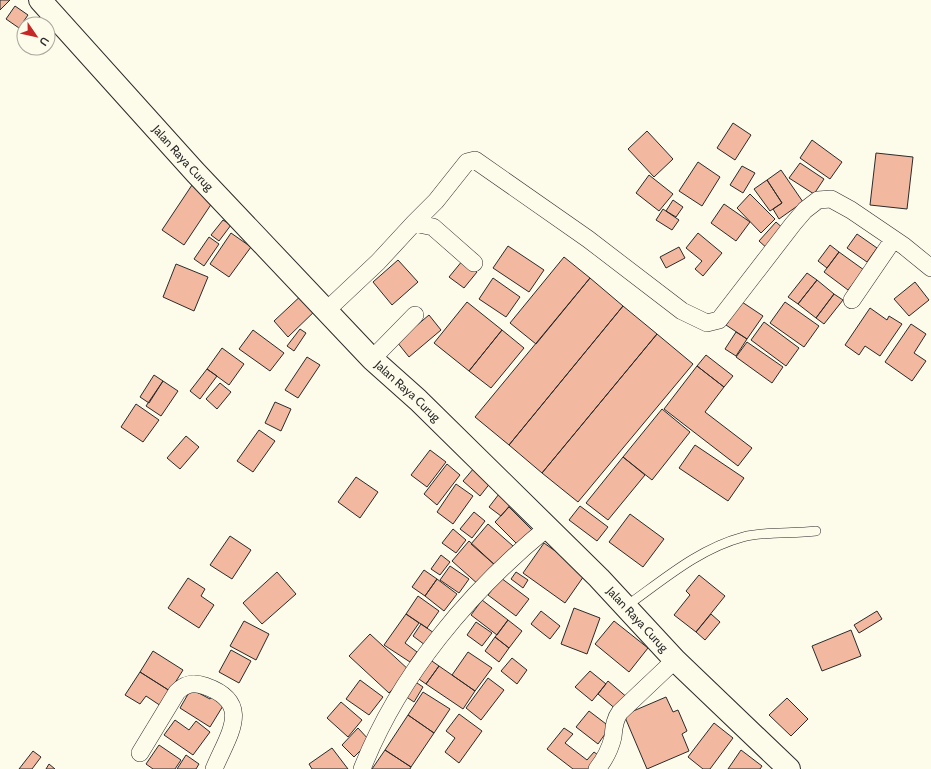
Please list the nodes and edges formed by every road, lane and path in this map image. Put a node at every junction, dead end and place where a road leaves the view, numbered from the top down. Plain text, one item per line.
1 (40, 0) edge
2 (414, 223) junction
3 (892, 240) junction
4 (474, 263) dead end
5 (931, 268) edge
6 (852, 300) dead end
7 (327, 310) junction
8 (415, 315) dead end
9 (372, 359) junction
10 (547, 528) junction
11 (816, 531) dead end
12 (625, 607) junction
13 (675, 660) junction
14 (140, 753) dead end
15 (214, 769) edge
16 (362, 769) edge
17 (597, 769) edge
18 (789, 769) edge

1 - 7 street, Jalan Raya Curug
2 - 3 street
2 - 4 street
2 - 7 street
3 - 5 street
3 - 6 street
7 - 9 street, Jalan Raya Curug
8 - 9 street
9 - 10 street, Jalan Raya Curug
10 - 12 street, Jalan Raya Curug
10 - 16 street
11 - 12 lane
12 - 13 street, Jalan Raya Curug
13 - 17 street
13 - 18 street, Jalan Raya Curug
14 - 15 street

